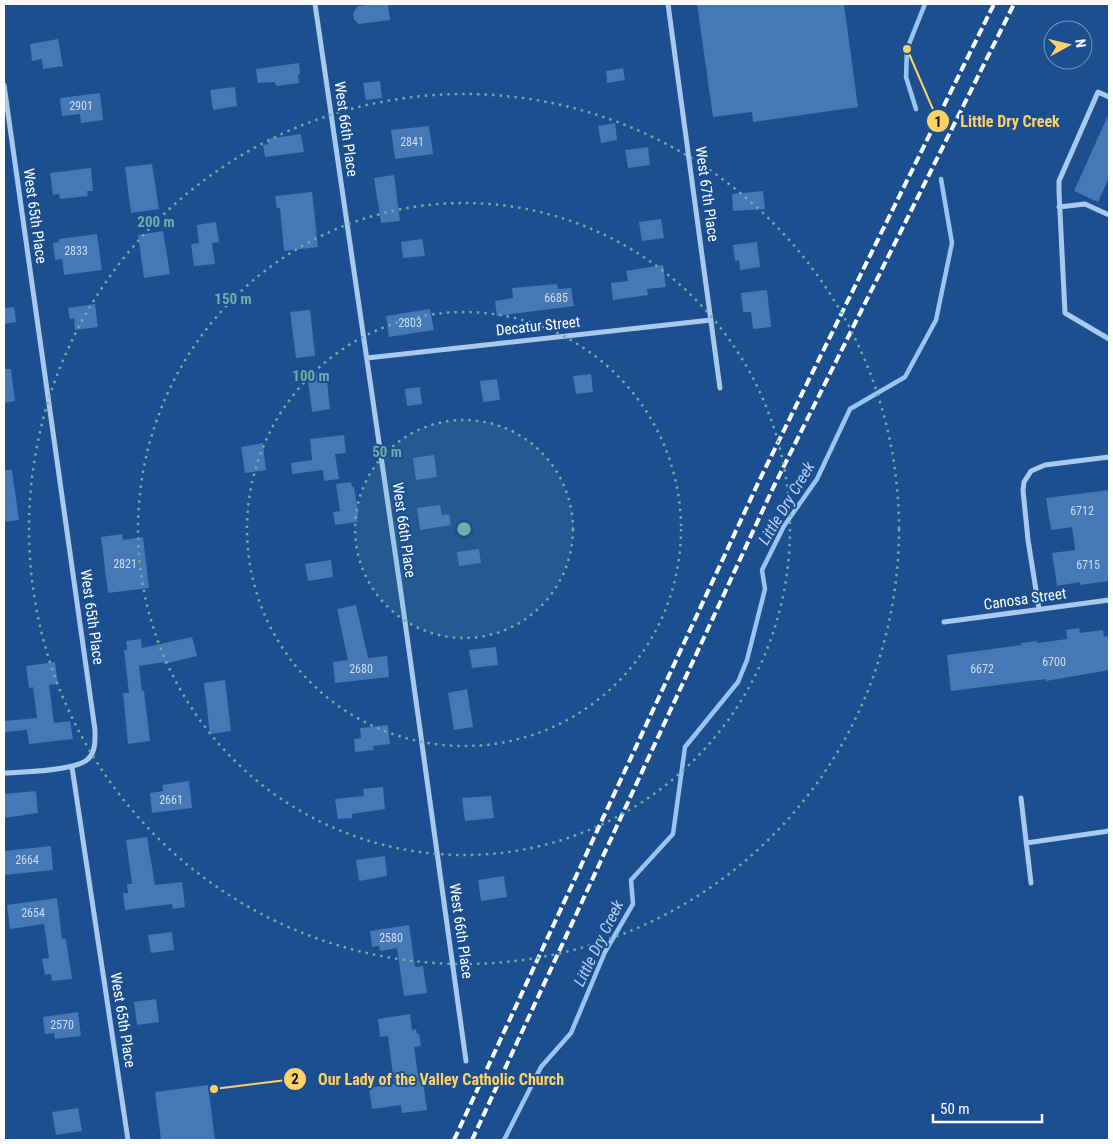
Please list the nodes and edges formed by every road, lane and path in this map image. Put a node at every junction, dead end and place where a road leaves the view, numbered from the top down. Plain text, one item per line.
1 (315, 4) edge
2 (668, 4) edge
3 (4, 85) edge
4 (1109, 97) edge
5 (1059, 207) junction
6 (1109, 215) edge
7 (711, 320) junction
8 (1109, 339) edge
9 (367, 358) junction
10 (720, 388) dead end
11 (1109, 457) edge
12 (1109, 600) edge
13 (1039, 609) junction
14 (944, 622) dead end
15 (72, 767) junction
16 (4, 773) edge
17 (1021, 798) dead end
18 (1109, 831) edge
19 (1026, 843) junction
20 (1031, 883) dead end
21 (466, 1061) dead end
22 (128, 1140) edge

1 - 9 street, West 66th Place
2 - 7 street, West 67th Place
3 - 15 street, West 65th Place
4 - 5 street
5 - 6 street
5 - 8 street
7 - 9 street, Decatur Street
7 - 10 street, West 67th Place
9 - 21 street, West 66th Place
11 - 13 street
12 - 13 street, Canosa Street
13 - 14 street, Canosa Street
15 - 16 street
15 - 22 street, West 65th Place
17 - 19 street
18 - 19 street
19 - 20 street

